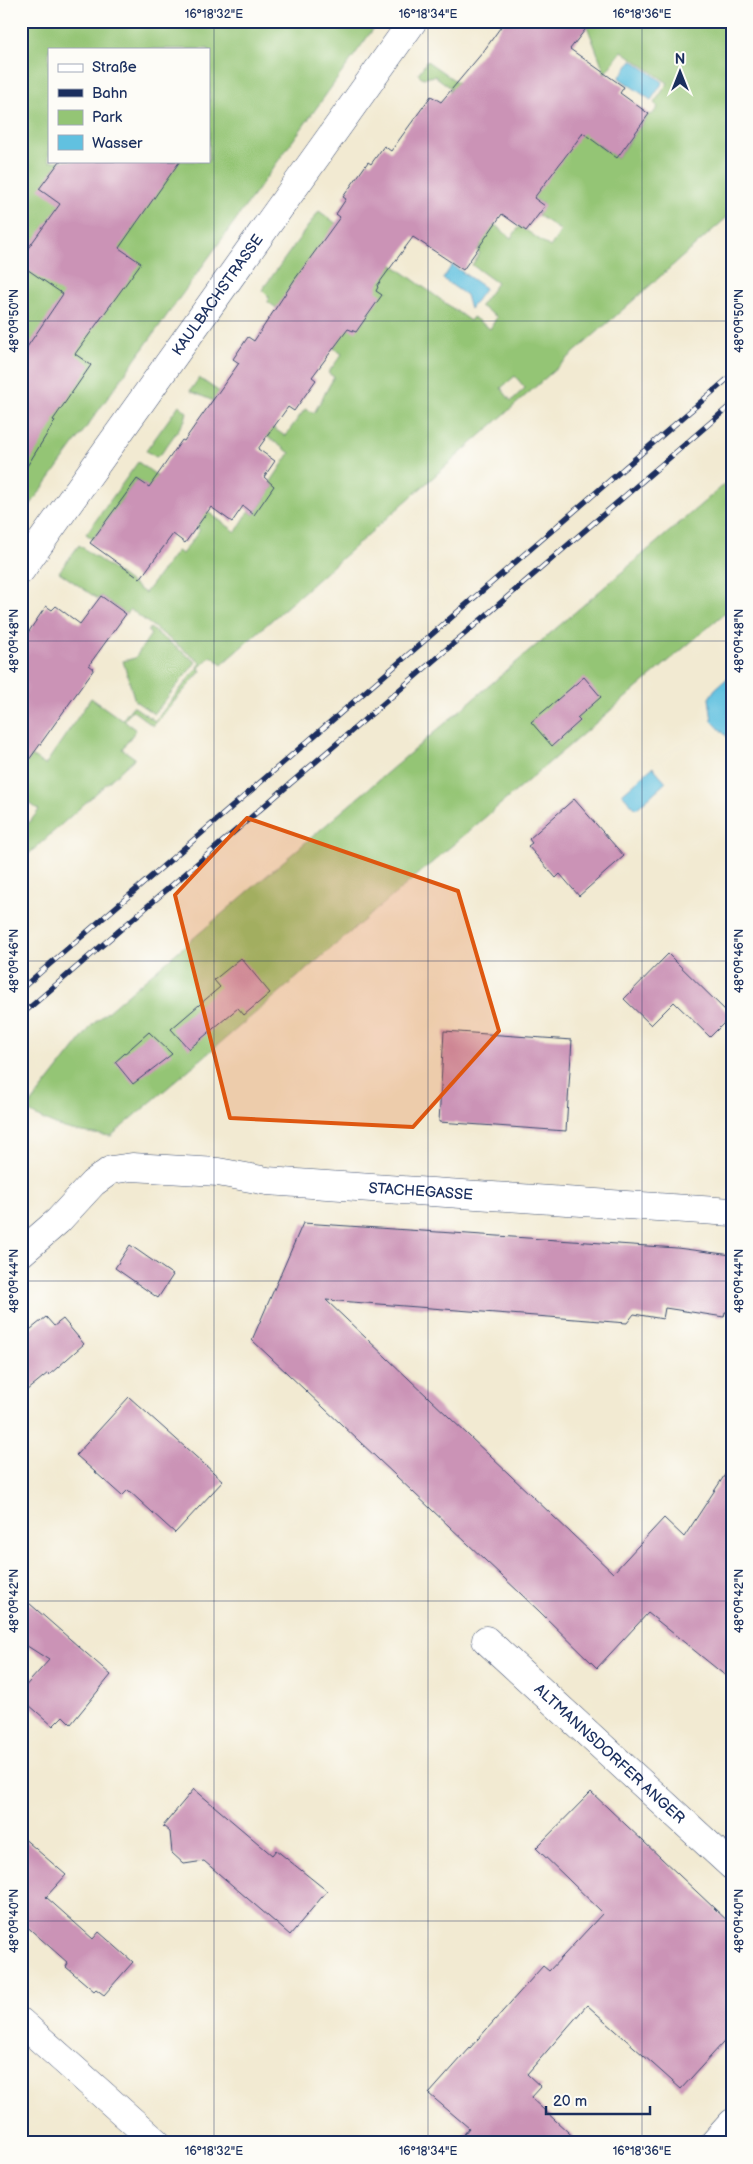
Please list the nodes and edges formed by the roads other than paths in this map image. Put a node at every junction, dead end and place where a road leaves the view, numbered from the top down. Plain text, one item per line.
1 (413, 21) edge
2 (21, 570) edge
3 (732, 1212) edge
4 (21, 1252) edge
5 (486, 1640) dead end
6 (732, 1866) edge
7 (21, 2022) edge
8 (732, 2123) edge
9 (157, 2143) edge
10 (714, 2143) edge

1 - 2 street, KAULBACHSTRASSE
3 - 4 street, STACHEGASSE
5 - 6 street, ALTMANNSDORFER ANGER
7 - 9 street
8 - 10 street

